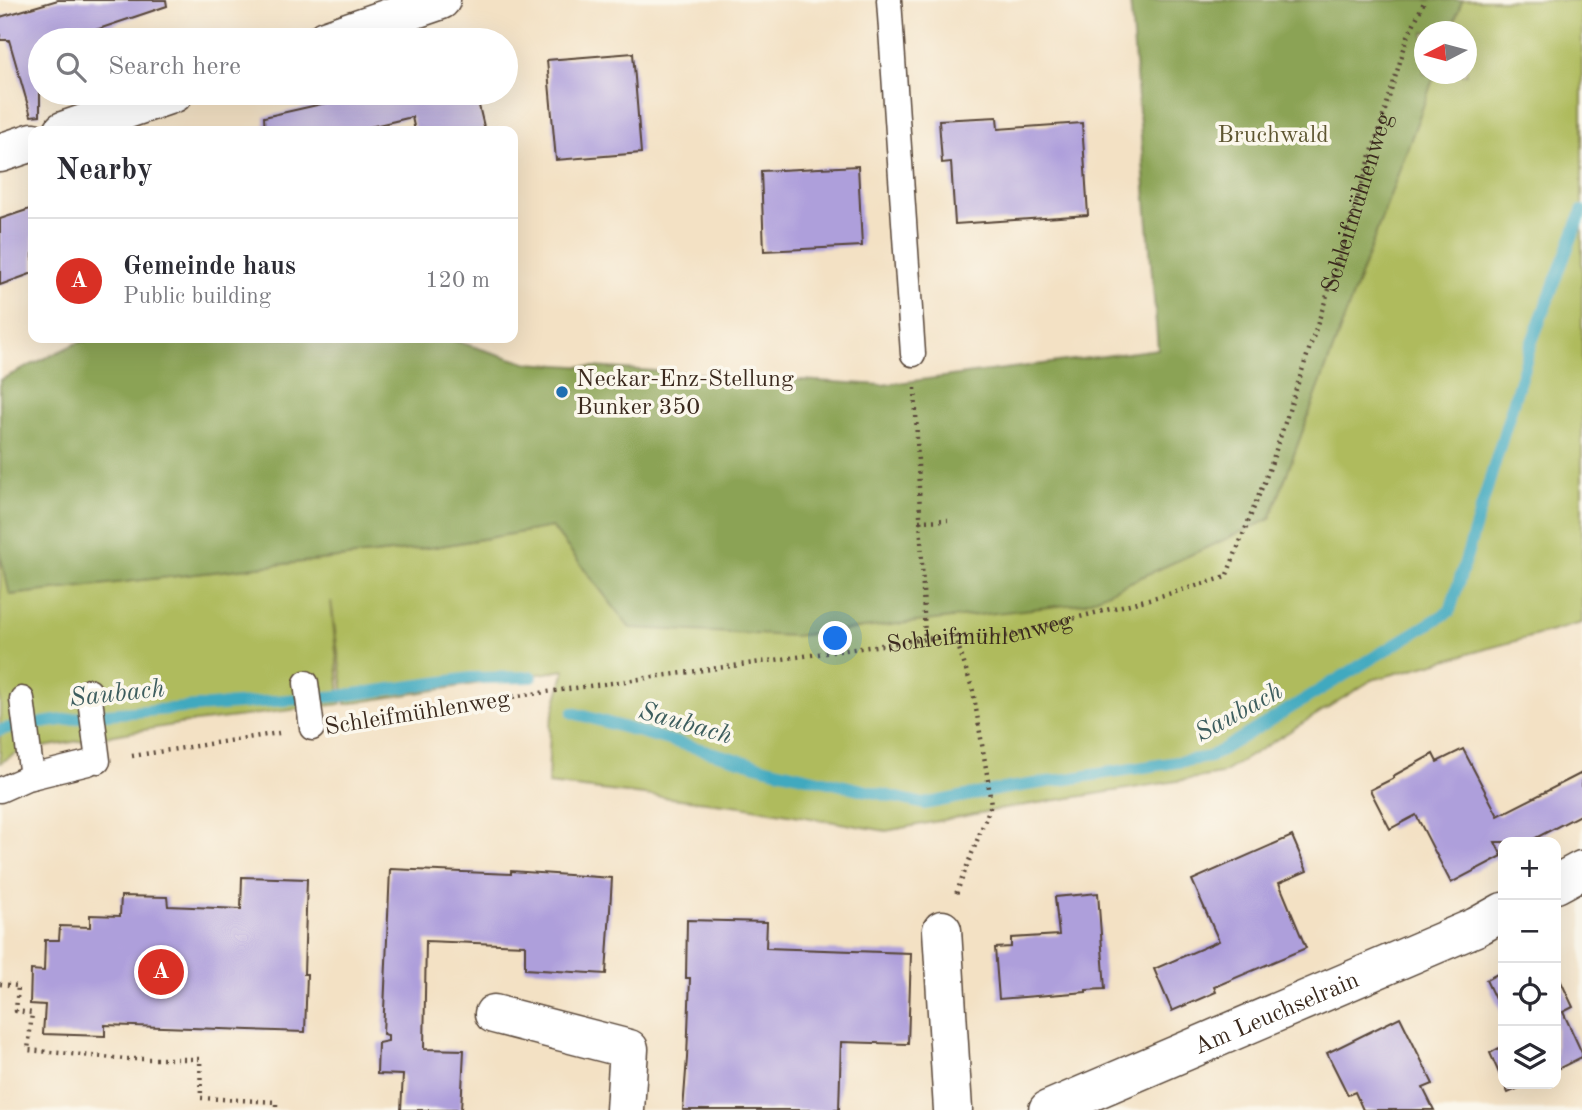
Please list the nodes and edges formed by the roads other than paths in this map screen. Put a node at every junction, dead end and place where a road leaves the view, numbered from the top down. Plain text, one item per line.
1 (441, 0) edge
2 (889, 0) edge
3 (360, 28) edge
4 (139, 105) edge
5 (78, 126) edge
6 (28, 144) edge
7 (0, 153) edge
8 (913, 354) road end
9 (91, 708) dead end
10 (24, 716) dead end
11 (32, 778) junction
12 (0, 790) edge
13 (1582, 870) edge
14 (1561, 881) edge
15 (1498, 914) edge
16 (942, 930) road end
17 (494, 1014) dead end
18 (625, 1110) edge
19 (953, 1110) edge
20 (1048, 1110) edge

1 - 3 street
2 - 8 lane
4 - 5 street
6 - 7 street
9 - 11 lane
10 - 11 lane
11 - 12 lane
13 - 14 street
15 - 20 street, Am Leuchselrain
16 - 19 street
17 - 18 street

